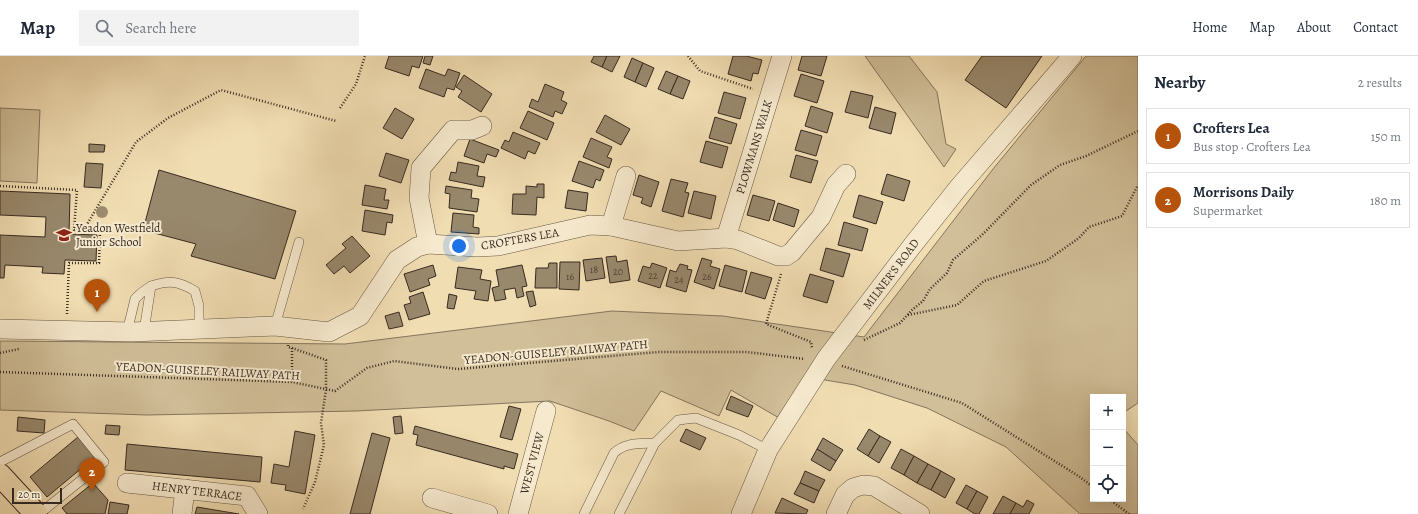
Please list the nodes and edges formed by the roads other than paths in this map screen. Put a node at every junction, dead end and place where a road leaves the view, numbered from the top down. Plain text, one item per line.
1 (782, 56) edge
2 (1072, 56) edge
3 (482, 126) dead end
4 (846, 174) dead end
5 (626, 176) dead end
6 (610, 226) junction
7 (726, 238) junction
8 (299, 242) dead end
9 (428, 244) junction
10 (151, 286) junction
11 (275, 326) junction
12 (0, 329) edge
13 (199, 329) junction
14 (136, 332) junction
15 (546, 411) dead end
16 (655, 443) junction
17 (768, 450) junction
18 (0, 462) edge
19 (0, 475) edge
20 (127, 483) dead end
21 (185, 489) junction
22 (432, 498) dead end
23 (36, 514) edge
24 (39, 514) edge
25 (182, 514) edge
26 (258, 514) edge
27 (488, 514) edge
28 (518, 514) edge
29 (584, 514) edge
30 (619, 514) edge
31 (741, 514) edge
32 (836, 514) edge
33 (920, 514) edge

1 - 7 street, PLOWMANS WALK
2 - 17 street, MILNER'S ROAD
3 - 9 street
4 - 7 street, CROFTERS LEA
5 - 6 street
6 - 7 street, CROFTERS LEA
6 - 9 street, CROFTERS LEA
8 - 11 lane
9 - 11 street, CROFTERS LEA
10 - 13 lane
10 - 14 lane
10 - 14 lane
11 - 13 street, CROFTERS LEA
12 - 14 street, CROFTERS LEA
13 - 14 street, CROFTERS LEA
15 - 28 street, WEST VIEW
16 - 17 lane
16 - 29 lane
16 - 30 lane
17 - 31 street, MILNER'S ROAD
18 - 24 lane
19 - 23 main road
20 - 21 street, HENRY TERRACE
21 - 25 street
21 - 26 street, HENRY TERRACE
22 - 27 street
32 - 33 street

